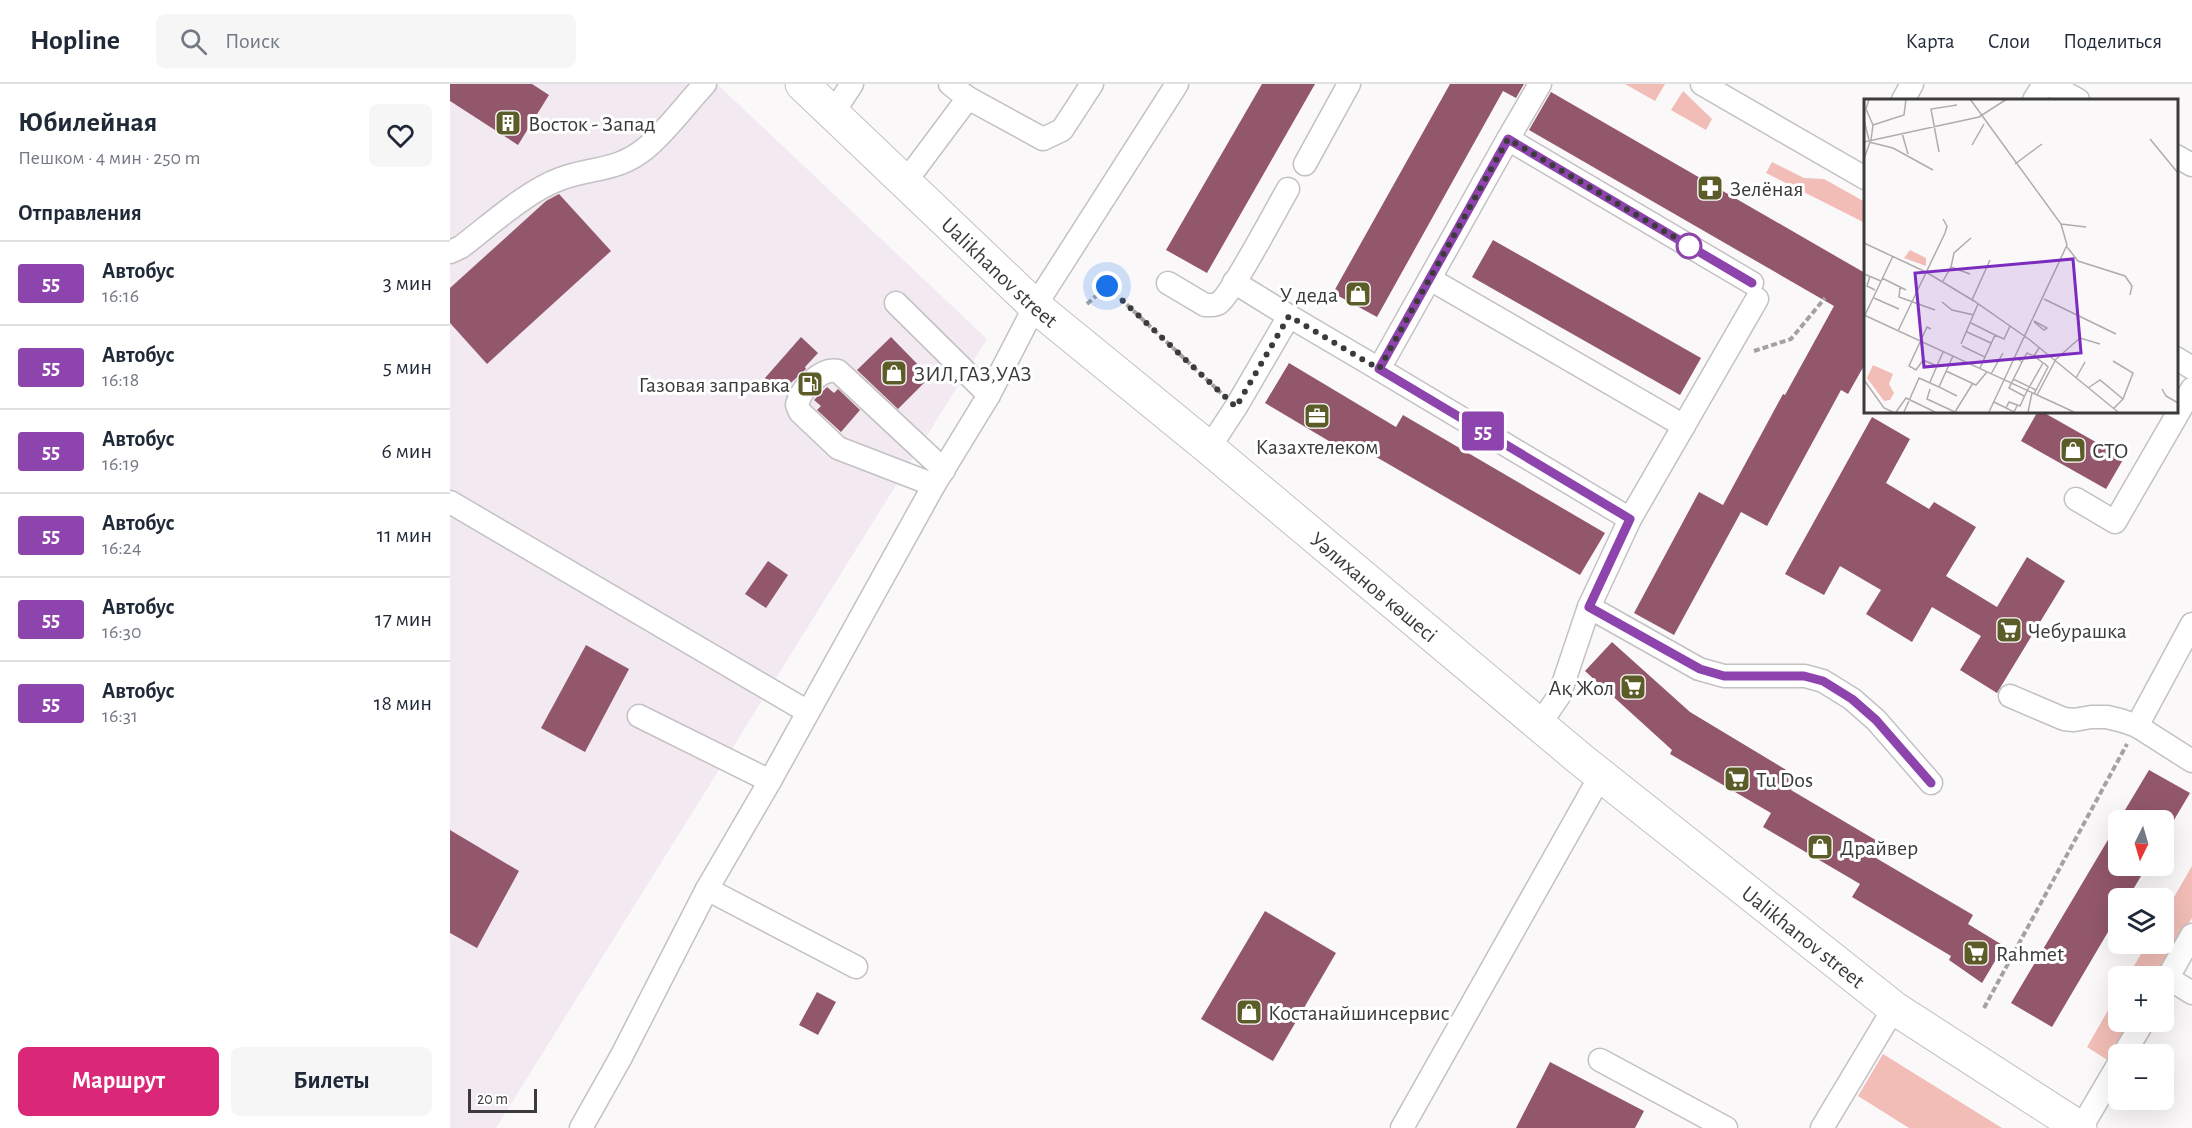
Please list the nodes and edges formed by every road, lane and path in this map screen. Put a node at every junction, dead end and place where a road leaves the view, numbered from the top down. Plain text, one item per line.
1 (705, 84) edge
2 (802, 84) edge
3 (852, 84) edge
4 (950, 84) edge
5 (1092, 84) edge
6 (1349, 84) edge
7 (1540, 84) edge
8 (1702, 84) edge
9 (1912, 84) edge
10 (2044, 84) edge
11 (2049, 84) edge
12 (1172, 86) edge
13 (968, 98) junction
14 (1904, 99) edge
15 (2035, 99) edge
16 (2076, 99) edge
17 (833, 113) junction
18 (1508, 139) junction
19 (2177, 157) edge
20 (1305, 164) dead end
21 (2192, 165) edge
22 (1862, 171) edge
23 (906, 181) junction
24 (1288, 189) dead end
25 (450, 252) edge
26 (1430, 279) junction
27 (1234, 282) junction
28 (1168, 283) dead end
29 (1825, 298) dead end
30 (896, 303) dead end
31 (1087, 304) dead end
32 (1035, 306) junction
33 (1289, 316) junction
34 (1752, 352) dead end
35 (2177, 359) edge
36 (2192, 368) edge
37 (1379, 369) junction
38 (2192, 388) edge
39 (989, 395) junction
40 (1236, 407) junction
41 (1684, 426) junction
42 (1209, 448) junction
43 (939, 477) junction
44 (2076, 499) dead end
45 (450, 502) edge
46 (1630, 519) junction
47 (1589, 607) junction
48 (2192, 624) edge
49 (2010, 696) dead end
50 (808, 712) junction
51 (639, 716) dead end
52 (1539, 725) junction
53 (2137, 726) junction
54 (2192, 761) edge
55 (1601, 775) junction
56 (770, 781) junction
57 (1931, 783) dead end
58 (707, 889) junction
59 (2192, 935) edge
60 (2174, 966) edge
61 (856, 967) dead end
62 (2174, 986) edge
63 (2192, 993) edge
64 (1894, 1008) junction
65 (1984, 1008) dead end
66 (1600, 1060) dead end
67 (2108, 1082) edge
68 (581, 1128) edge
69 (1402, 1128) edge
70 (1726, 1128) edge
71 (1822, 1128) edge
72 (2081, 1128) edge

1 - 25 street
2 - 17 highway, Ualikhanov street
3 - 17 street
4 - 13 street
5 - 13 street
6 - 20 street
7 - 18 street
8 - 22 street
9 - 14 street
10 - 15 street
11 - 16 street
12 - 32 street
13 - 23 street
17 - 23 highway, Ualikhanov street
18 - 26 street
18 - 41 street
19 - 21 street
23 - 32 highway, Ualikhanov street
24 - 27 street
26 - 37 street
26 - 41 street
27 - 28 street
27 - 33 street
29 - 34 path
30 - 39 street
31 - 40 path
32 - 39 street
32 - 42 highway, Ualikhanov street
33 - 37 street
33 - 40 street
35 - 36 street
37 - 46 street
38 - 44 street
39 - 43 street
40 - 42 street
41 - 46 street
42 - 52 highway, Уәлиханов көшесі
43 - 43 street
43 - 50 street
45 - 50 street
46 - 47 street
47 - 52 street
47 - 57 street
48 - 53 street
49 - 53 street
50 - 56 street
51 - 56 street
52 - 55 highway, Ualikhanov street
53 - 54 street
53 - 65 path
55 - 64 highway, Ualikhanov street
55 - 69 street
56 - 58 street
58 - 61 street
58 - 68 street
59 - 60 street
62 - 63 street
64 - 71 street
64 - 72 highway, Ualikhanov street
66 - 70 street
67 - 72 street

